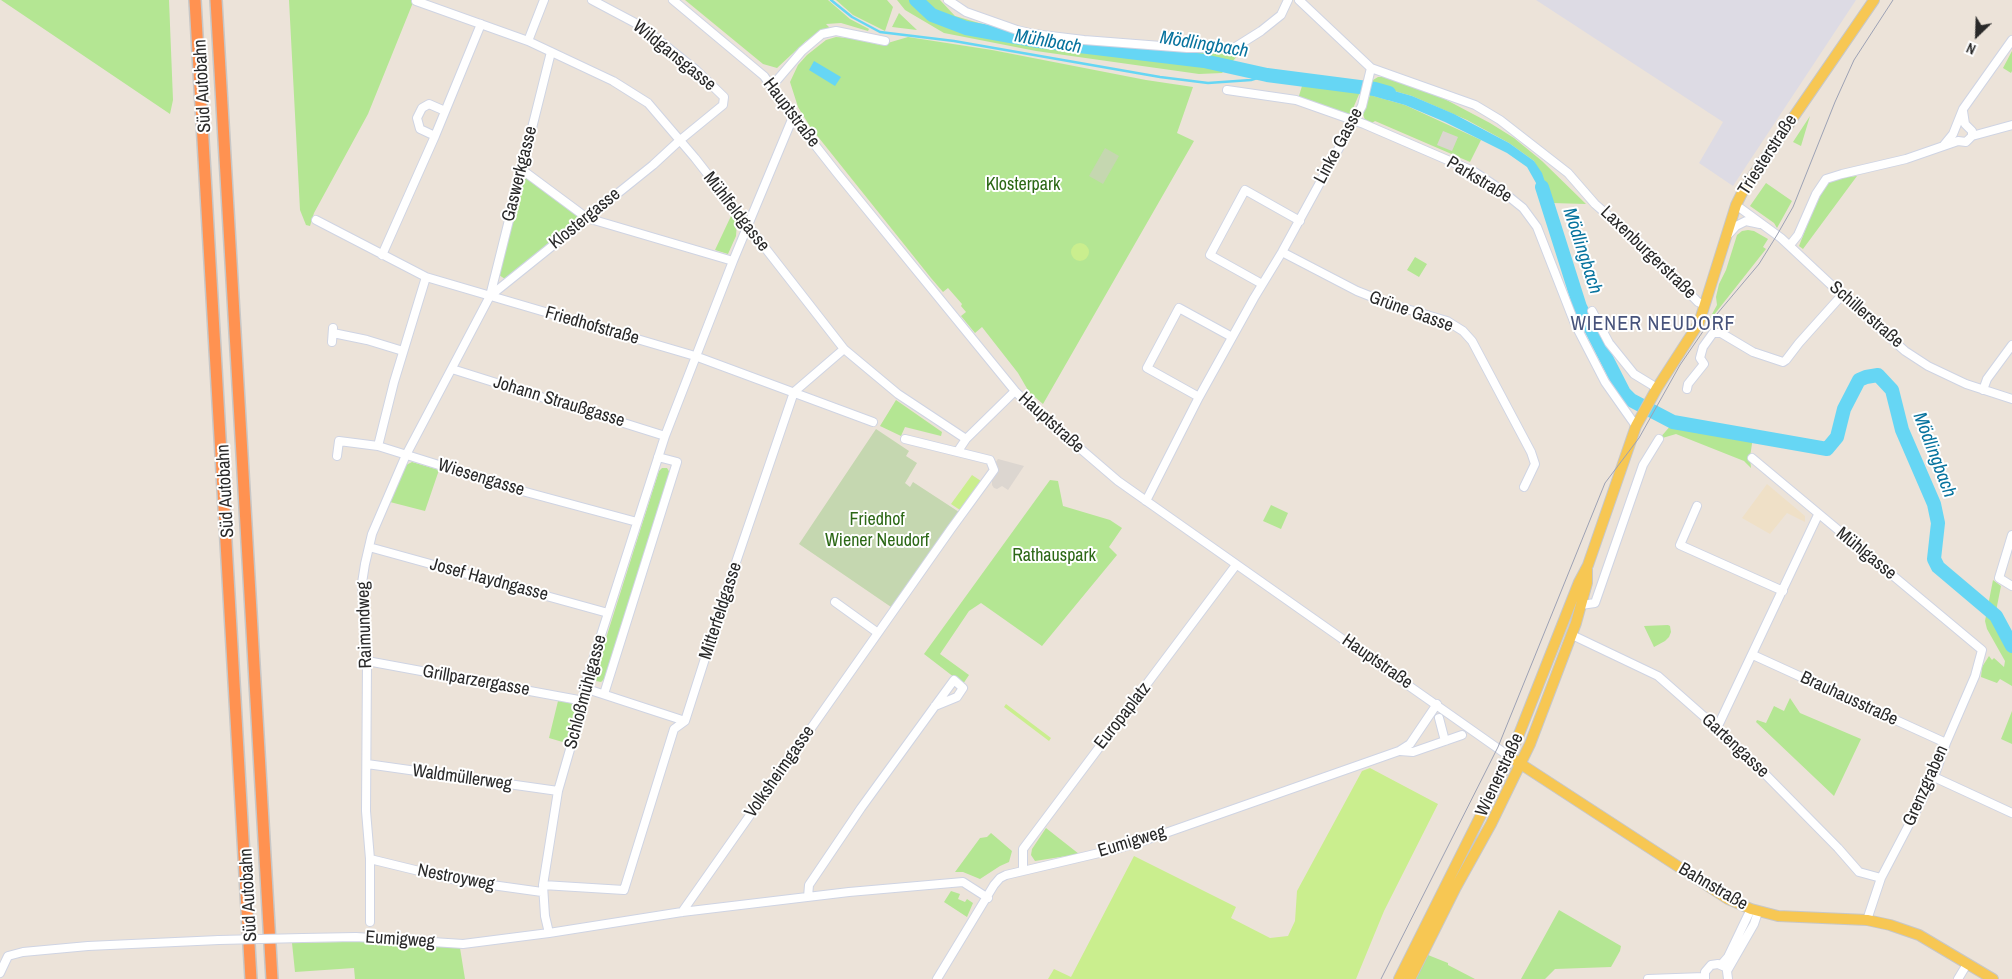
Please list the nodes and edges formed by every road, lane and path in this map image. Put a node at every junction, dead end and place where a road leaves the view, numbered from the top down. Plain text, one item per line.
1 (195, 0) edge
2 (216, 0) edge
3 (544, 0) edge
4 (592, 0) edge
5 (673, 0) edge
6 (948, 0) edge
7 (1288, 0) edge
8 (1299, 0) edge
9 (1874, 0) edge
10 (416, 1) edge
11 (481, 24) junction
12 (2012, 40) edge
13 (528, 41) junction
14 (885, 41) dead end
15 (551, 52) junction
16 (1371, 68) junction
17 (772, 86) junction
18 (1227, 90) dead end
19 (445, 111) junction
20 (793, 117) junction
21 (1353, 121) junction
22 (1962, 124) junction
23 (2012, 125) edge
24 (1972, 134) junction
25 (435, 136) junction
26 (1956, 138) junction
27 (679, 141) junction
28 (522, 169) junction
29 (1736, 205) junction
30 (587, 218) junction
31 (316, 220) dead end
32 (1300, 221) junction
33 (1762, 224) junction
34 (748, 228) junction
35 (1726, 237) junction
36 (1790, 245) junction
37 (1282, 252) junction
38 (382, 255) junction
39 (733, 261) junction
40 (426, 276) junction
41 (1262, 284) junction
42 (1842, 295) junction
43 (490, 296) junction
44 (1705, 305) junction
45 (1592, 311) dead end
46 (1232, 337) junction
47 (332, 342) dead end
48 (2012, 345) edge
49 (844, 349) junction
50 (403, 351) junction
51 (695, 356) junction
52 (452, 369) junction
53 (1657, 388) junction
54 (1687, 389) dead end
55 (1983, 390) junction
56 (1015, 391) junction
57 (794, 392) junction
58 (1199, 397) junction
59 (2012, 399) edge
60 (873, 422) dead end
61 (1636, 426) junction
62 (665, 436) junction
63 (905, 438) dead end
64 (1659, 438) dead end
65 (966, 439) junction
66 (378, 446) junction
67 (958, 451) junction
68 (406, 455) junction
69 (336, 456) dead end
70 (658, 456) junction
71 (1752, 458) dead end
72 (1524, 487) dead end
73 (1146, 501) junction
74 (1697, 506) dead end
75 (1818, 515) junction
76 (637, 522) junction
77 (2012, 535) edge
78 (369, 547) junction
79 (1236, 565) junction
80 (1588, 565) junction
81 (2012, 586) edge
82 (1783, 591) junction
83 (835, 602) dead end
84 (1581, 605) junction
85 (608, 613) junction
86 (878, 633) junction
87 (1572, 635) junction
88 (1982, 650) joint
89 (1753, 655) junction
90 (367, 662) junction
91 (584, 688) junction
92 (604, 694) junction
93 (584, 701) junction
94 (1437, 704) junction
95 (935, 706) dead end
96 (1439, 718) dead end
97 (686, 721) junction
98 (1717, 728) junction
99 (1462, 735) dead end
100 (1445, 741) junction
101 (1946, 743) junction
102 (1399, 751) junction
103 (1510, 756) junction
104 (367, 764) junction
105 (1521, 764) junction
106 (1934, 776) junction
107 (558, 791) junction
108 (2012, 813) edge
109 (370, 859) junction
110 (1023, 870) junction
111 (1881, 878) junction
112 (542, 888) junction
113 (624, 890) joint
114 (808, 897) junction
115 (988, 898) junction
116 (1754, 911) junction
117 (682, 912) junction
118 (1867, 920) junction
119 (370, 922) dead end
120 (549, 933) junction
121 (1721, 964) junction
122 (1967, 964) junction
123 (0, 973) edge
124 (1728, 975) edge
125 (939, 978) edge
126 (1705, 978) edge
127 (251, 979) edge
128 (272, 979) edge
129 (1403, 979) edge
130 (1648, 979) edge
131 (1958, 979) edge
132 (1993, 979) edge

1 - 127 highway, Süd Autobahn
2 - 128 highway, Süd Autobahn
3 - 13 street
4 - 27 street, Wildgansgasse
5 - 17 street, Hauptstraße
6 - 7 street
8 - 16 street, Laxenburgerstraße
9 - 29 main road, Triesterstraße
10 - 11 street, Mühlfeldgasse
11 - 13 street, Mühlfeldgasse
11 - 19 street
12 - 22 street
13 - 15 street, Mühlfeldgasse
14 - 17 street
15 - 27 street, Mühlfeldgasse
15 - 28 street, Gaswerkgasse
16 - 21 street, Linke Gasse
16 - 44 street, Laxenburgerstraße
17 - 20 street, Hauptstraße
18 - 21 street, Parkstraße
19 - 25 street
19 - 25 street
20 - 34 street, Schloßmühlgasse
20 - 56 street, Hauptstraße
21 - 32 street, Linke Gasse
21 - 61 street, Parkstraße
22 - 24 street
22 - 26 street
23 - 24 street
24 - 26 street
25 - 38 street
26 - 36 street
27 - 30 street, Klostergasse
27 - 34 street, Mühlfeldgasse
28 - 30 street
28 - 43 street, Gaswerkgasse
29 - 33 street, Schillerstraße
29 - 35 main road, Triesterstraße
30 - 39 street
30 - 43 street, Klostergasse
31 - 38 street, Friedhofstraße
32 - 37 street, Linke Gasse
32 - 41 street
33 - 35 street
33 - 36 street, Schillerstraße
34 - 39 street, Schloßmühlgasse
34 - 49 street, Mühlfeldgasse
35 - 44 main road, Triesterstraße
36 - 42 street, Schillerstraße
37 - 41 street, Linke Gasse
37 - 72 street, Grüne Gasse
38 - 40 street, Friedhofstraße
39 - 51 street, Schloßmühlgasse
40 - 43 street, Friedhofstraße
40 - 50 street
41 - 46 street, Linke Gasse
42 - 54 street
42 - 55 street, Schillerstraße
43 - 51 street, Friedhofstraße
43 - 52 street, Raimundweg
44 - 53 main road, Triesterstraße
45 - 53 street
46 - 58 street, Linke Gasse
46 - 58 street
47 - 50 street
48 - 55 street
49 - 57 street
49 - 65 street, Mühlfeldgasse
50 - 66 street
51 - 57 street, Friedhofstraße
51 - 62 street, Schloßmühlgasse
52 - 62 street, Johann Straußgasse
52 - 68 street, Raimundweg
53 - 61 main road, Triesterstraße
55 - 59 street, Schillerstraße
56 - 65 street
56 - 73 street, Hauptstraße
57 - 60 street, Friedhofstraße
57 - 97 street, Mitterfeldgasse
58 - 73 street, Linke Gasse
61 - 80 main road, Wienerstraße
62 - 70 street, Schloßmühlgasse
63 - 67 street
64 - 84 street
65 - 67 street
66 - 68 street, Wiesengasse
66 - 69 street, Wiesengasse
67 - 86 street, Volksheimgasse
68 - 76 street, Wiesengasse
68 - 78 street, Raimundweg
70 - 76 street, Schloßmühlgasse
70 - 92 street, Schloßmühlgasse
71 - 75 street, Mühlgasse
73 - 79 street, Hauptstraße
74 - 82 street
75 - 82 street
75 - 88 street, Mühlgasse
76 - 85 street, Schloßmühlgasse
77 - 81 street
78 - 85 street, Josef Haydngasse
78 - 90 street, Raimundweg
79 - 94 street, Hauptstraße
79 - 110 street, Europaplatz
80 - 84 main road, Wienerstraße
80 - 103 main road, Wienerstraße
82 - 89 street
83 - 86 street
84 - 87 main road, Wienerstraße
85 - 91 street, Schloßmühlgasse
86 - 117 street, Volksheimgasse
87 - 98 street, Gartengasse
87 - 105 main road, Wienerstraße
88 - 101 street, Grenzgraben
89 - 98 street
89 - 101 street, Brauhausstraße
90 - 93 street, Grillparzergasse
90 - 104 street, Raimundweg
91 - 92 street
91 - 93 street, Schloßmühlgasse
92 - 97 street
93 - 107 street, Schloßmühlgasse
94 - 102 street, Eumigweg
94 - 103 street, Hauptstraße
95 - 114 street
96 - 100 street
97 - 113 street, Mitterfeldgasse
98 - 111 street, Gartengasse
99 - 100 street
100 - 102 street
101 - 106 street, Grenzgraben
102 - 110 street, Eumigweg
103 - 105 main road, Bahnstraße
103 - 129 main road, Wienerstraße
104 - 107 street, Waldmüllerweg
104 - 109 street, Raimundweg
105 - 116 main road, Bahnstraße
105 - 129 main road, Wienerstraße
106 - 108 street
106 - 111 street, Grenzgraben
107 - 112 street, Schloßmühlgasse
109 - 112 street, Nestroyweg
109 - 119 street, Raimundweg
110 - 115 street, Eumigweg
111 - 118 street, Grenzgraben
112 - 113 street, Nestroyweg
112 - 120 street, Schloßmühlgasse
114 - 115 street, Eumigweg
114 - 117 street, Eumigweg
115 - 125 street
116 - 118 main road, Bahnstraße
116 - 121 street
116 - 124 street
117 - 120 street, Eumigweg
118 - 122 main road, Bahnstraße
120 - 123 street, Eumigweg, bridge
121 - 124 street
121 - 126 street
122 - 131 street
122 - 132 main road, Bahnstraße
126 - 130 street

